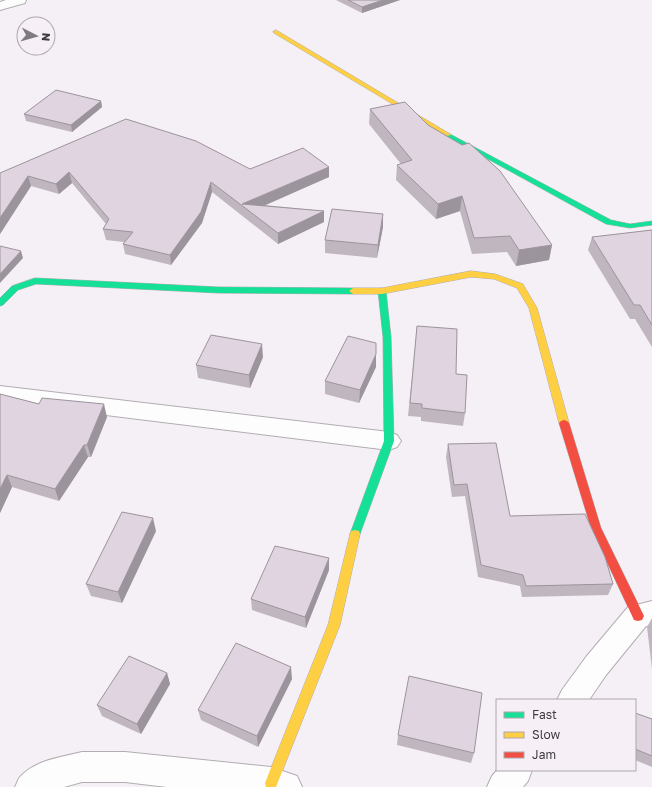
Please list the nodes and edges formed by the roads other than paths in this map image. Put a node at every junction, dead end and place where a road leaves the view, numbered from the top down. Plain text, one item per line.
1 (20, 0) edge
2 (0, 6) edge
3 (276, 32) dead end
4 (652, 223) edge
5 (382, 291) junction
6 (0, 302) edge
7 (0, 394) edge
8 (390, 441) junction
9 (645, 614) edge
10 (573, 699) edge
11 (516, 771) edge
12 (279, 785) edge
13 (31, 787) edge
14 (503, 787) edge

1 - 2 street
3 - 4 street
5 - 6 street
5 - 8 street
5 - 9 street
7 - 8 street
8 - 12 street
9 - 10 street
11 - 14 street
12 - 13 street

